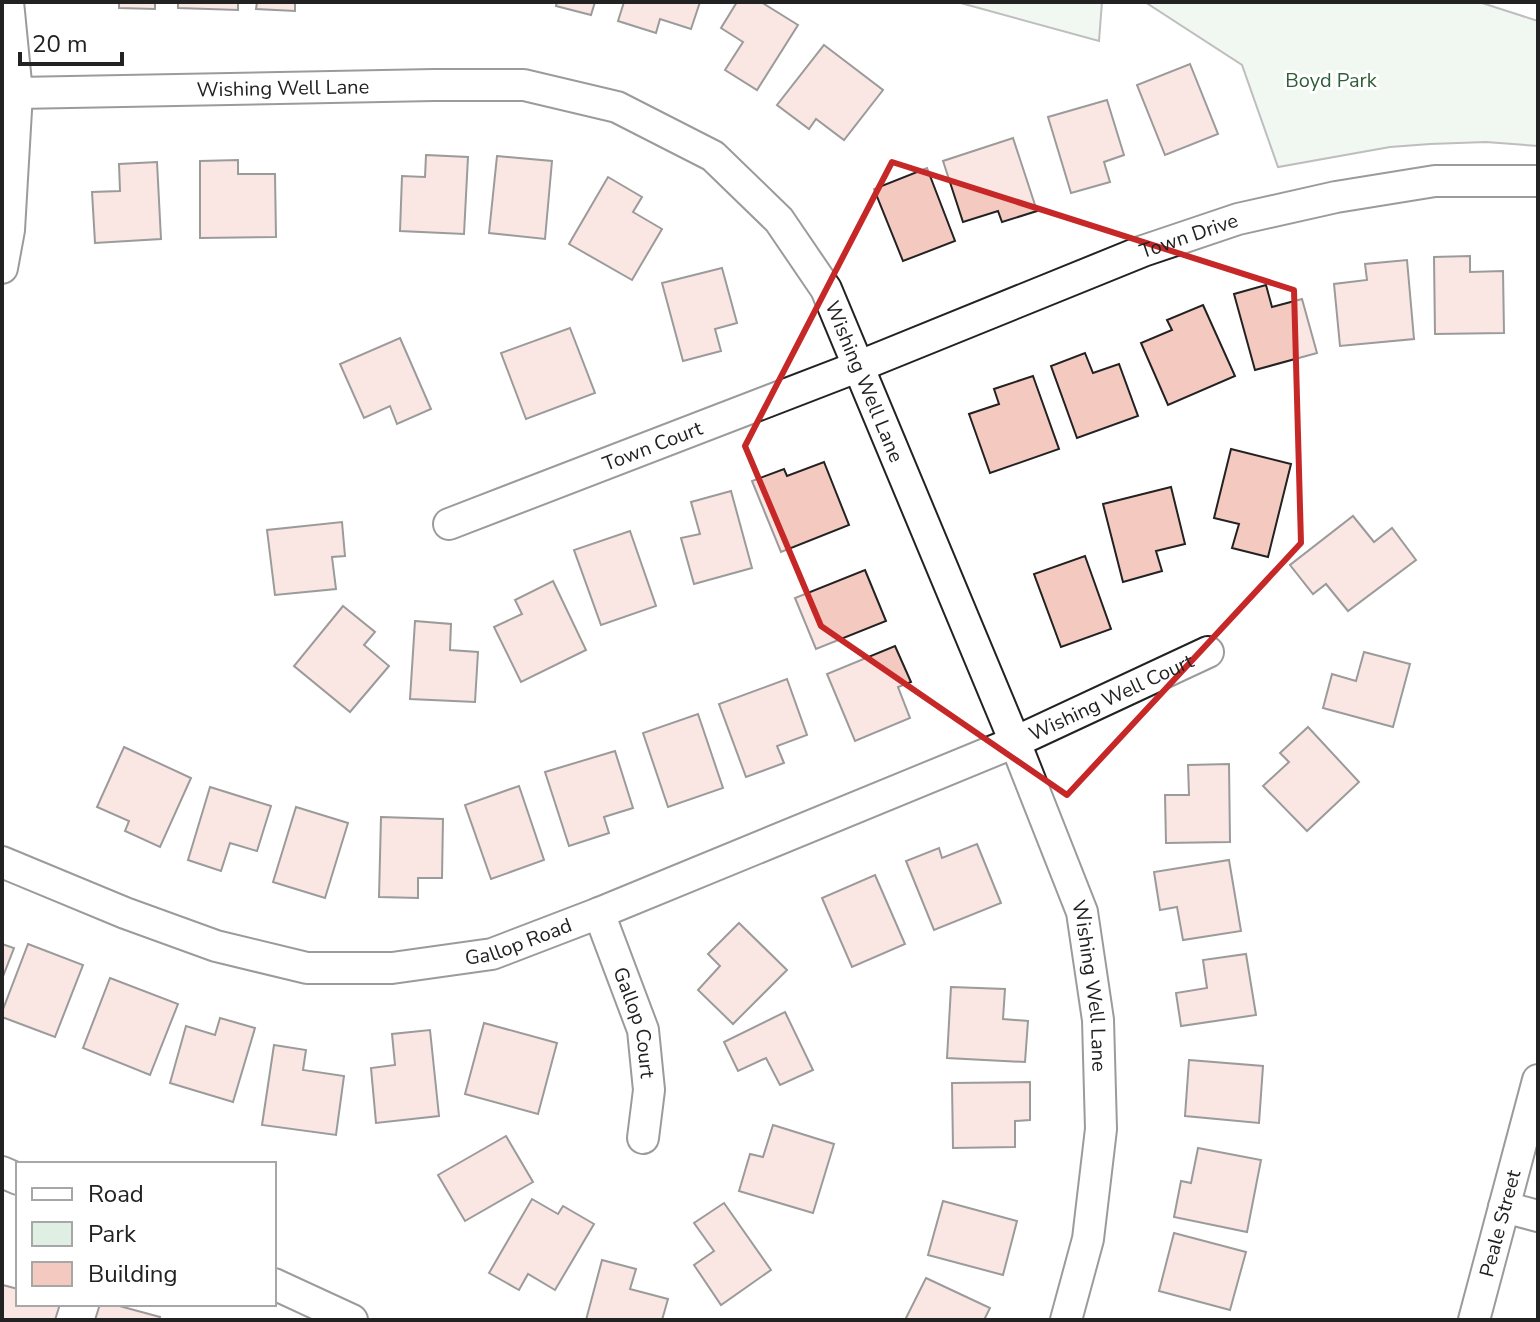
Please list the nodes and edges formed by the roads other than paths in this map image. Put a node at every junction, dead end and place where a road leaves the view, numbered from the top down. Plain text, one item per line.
1 (8, 2) edge
2 (17, 93) junction
3 (1538, 181) edge
4 (2, 268) edge
5 (857, 367) junction
6 (449, 524) dead end
7 (1208, 652) dead end
8 (1015, 742) junction
9 (2, 862) edge
10 (599, 913) junction
11 (1538, 1080) edge
12 (643, 1138) dead end
13 (1504, 1207) junction
14 (1538, 1216) edge
15 (276, 1285) edge
16 (352, 1320) edge
17 (1066, 1320) edge
18 (1474, 1320) edge

1 - 2 street
2 - 4 street
2 - 5 street, Wishing Well Lane
3 - 5 street, Town Drive
5 - 6 street, Town Court
5 - 8 street, Wishing Well Lane
7 - 8 street, Wishing Well Court
8 - 10 street, Gallop Road
8 - 17 street, Wishing Well Lane
9 - 10 street, Gallop Road
10 - 12 street, Gallop Court
11 - 13 street, Peale Street
13 - 14 street
13 - 18 street, Peale Street
15 - 16 street

